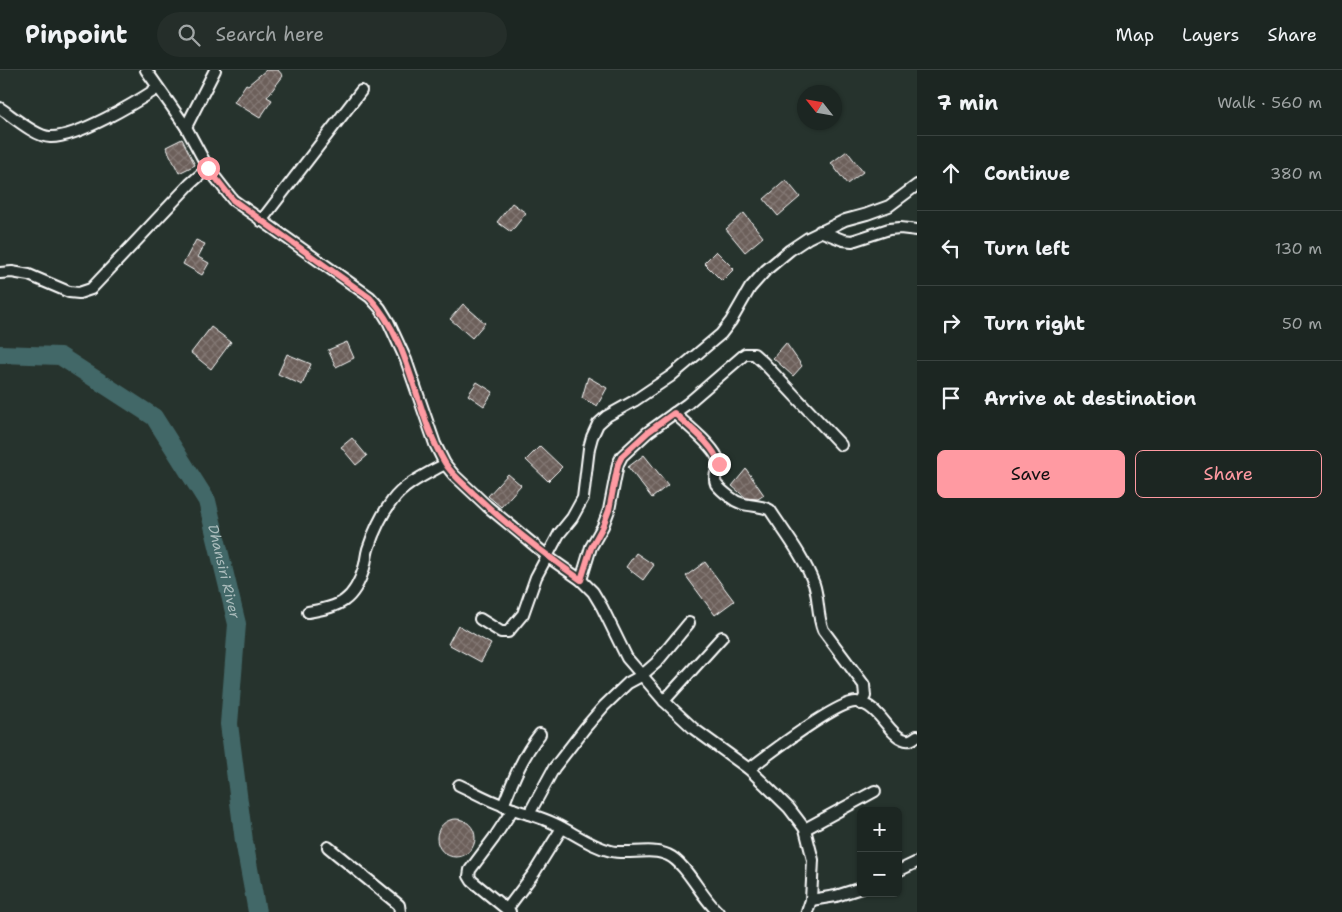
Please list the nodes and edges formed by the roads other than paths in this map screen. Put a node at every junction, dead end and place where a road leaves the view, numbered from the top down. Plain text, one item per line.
1 (146, 70) edge
2 (215, 70) edge
3 (158, 88) junction
4 (361, 92) dead end
5 (0, 108) edge
6 (186, 127) junction
7 (208, 168) junction
8 (917, 186) edge
9 (261, 221) junction
10 (917, 230) edge
11 (820, 231) junction
12 (0, 272) edge
13 (674, 413) junction
14 (841, 445) dead end
15 (446, 464) junction
16 (549, 557) junction
17 (577, 578) junction
18 (308, 612) dead end
19 (480, 619) dead end
20 (690, 623) dead end
21 (722, 637) dead end
22 (641, 676) junction
23 (664, 701) junction
24 (861, 704) junction
25 (540, 734) dead end
26 (917, 736) edge
27 (750, 769) junction
28 (459, 785) dead end
29 (875, 791) dead end
30 (508, 807) junction
31 (529, 814) junction
32 (562, 828) junction
33 (805, 829) junction
34 (328, 847) dead end
35 (917, 862) edge
36 (902, 869) edge
37 (857, 889) edge
38 (810, 900) junction
39 (509, 911) edge
40 (400, 912) edge
41 (718, 912) edge
42 (807, 912) edge

1 - 3 street
2 - 6 street
3 - 5 street
3 - 6 street
4 - 9 street
6 - 7 street
7 - 9 street
7 - 12 street
8 - 11 street
9 - 15 street
10 - 11 street
11 - 16 street
13 - 14 street
13 - 17 street
13 - 24 street
15 - 16 street
15 - 18 street
16 - 17 street
16 - 19 street
17 - 22 street
20 - 22 street
21 - 23 street
22 - 23 street
22 - 31 street
23 - 27 street
24 - 26 street
24 - 27 street
25 - 30 street
27 - 33 street
28 - 30 street
29 - 33 street
30 - 31 street
30 - 39 street
31 - 32 street
32 - 39 street
32 - 41 street
33 - 38 street
34 - 40 street
35 - 36 street
37 - 38 street
38 - 42 street

